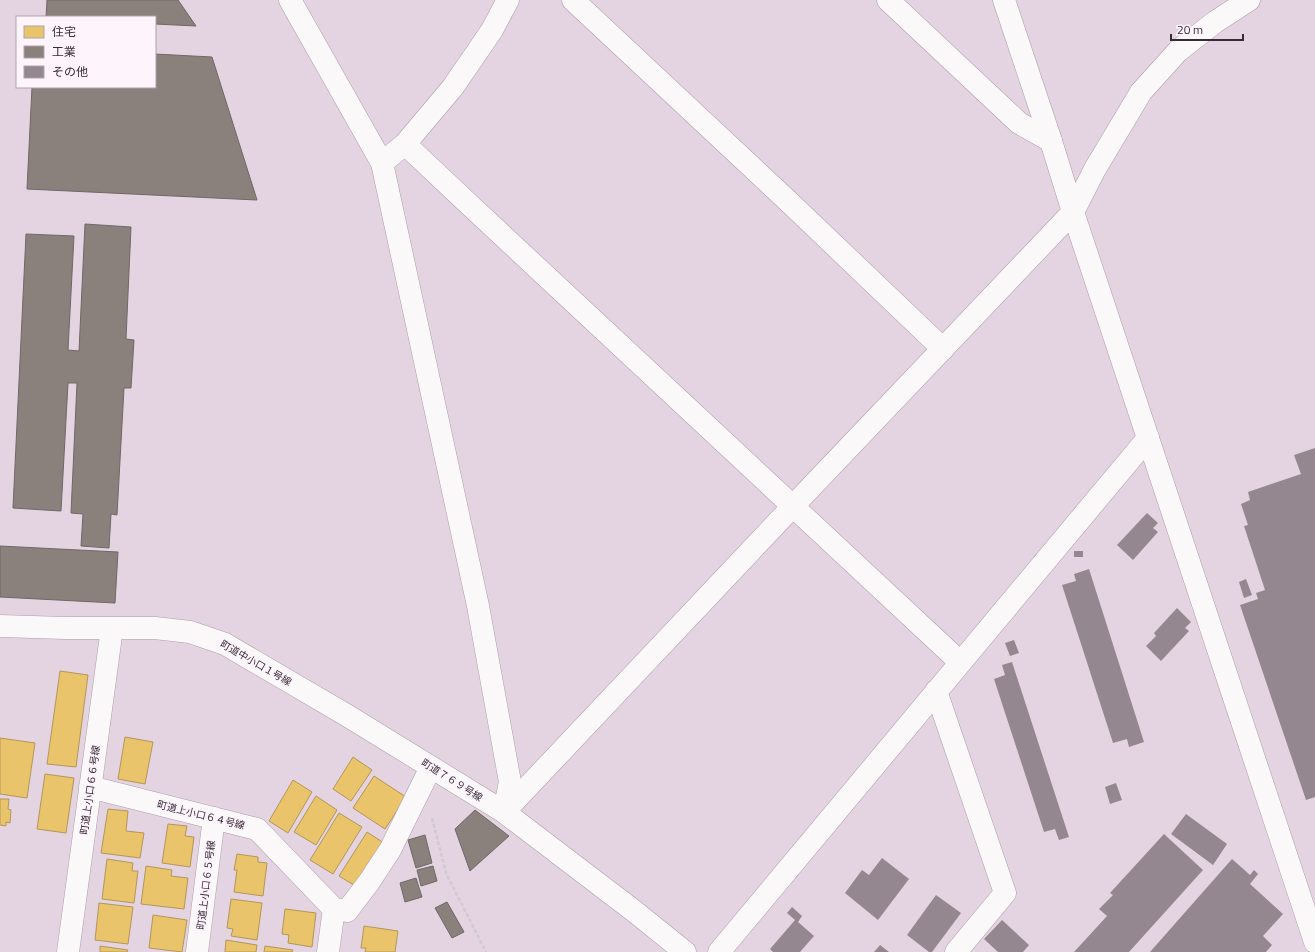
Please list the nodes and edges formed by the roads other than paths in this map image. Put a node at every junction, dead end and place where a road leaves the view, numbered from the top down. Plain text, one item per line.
1 (290, 0) edge
2 (508, 0) edge
3 (573, 0) edge
4 (888, 0) edge
5 (1004, 0) edge
6 (1249, 0) edge
7 (1051, 141) junction
8 (405, 144) junction
9 (382, 163) junction
10 (1073, 212) junction
11 (943, 349) junction
12 (1148, 438) junction
13 (793, 506) junction
14 (0, 626) edge
15 (112, 628) junction
16 (960, 662) junction
17 (936, 691) junction
18 (416, 758) junction
19 (90, 787) junction
20 (504, 812) junction
21 (214, 818) junction
22 (334, 909) junction
23 (1315, 942) edge
24 (68, 952) edge
25 (197, 952) edge
26 (328, 952) edge
27 (685, 952) edge
28 (719, 952) edge
29 (956, 952) edge

1 - 9 street
2 - 8 street
3 - 11 street
4 - 7 street
5 - 7 street
6 - 10 street
7 - 10 street
8 - 9 street
8 - 13 street
9 - 20 street
10 - 11 street
10 - 12 street
11 - 13 street
12 - 16 street
12 - 23 street
13 - 16 street
13 - 20 street
14 - 15 street, 町道中小口１号線
15 - 18 street, 町道中小口１号線
15 - 19 street, 町道上小口６６号線
16 - 17 street
17 - 28 street
17 - 29 street
18 - 20 street, 町道７６９号線
18 - 22 street
19 - 21 street, 町道上小口６４号線
19 - 24 street, 町道上小口６６号線
20 - 27 street, 町道７６９号線
21 - 22 street, 町道上小口６４号線
21 - 25 street, 町道上小口６５号線
22 - 26 street

